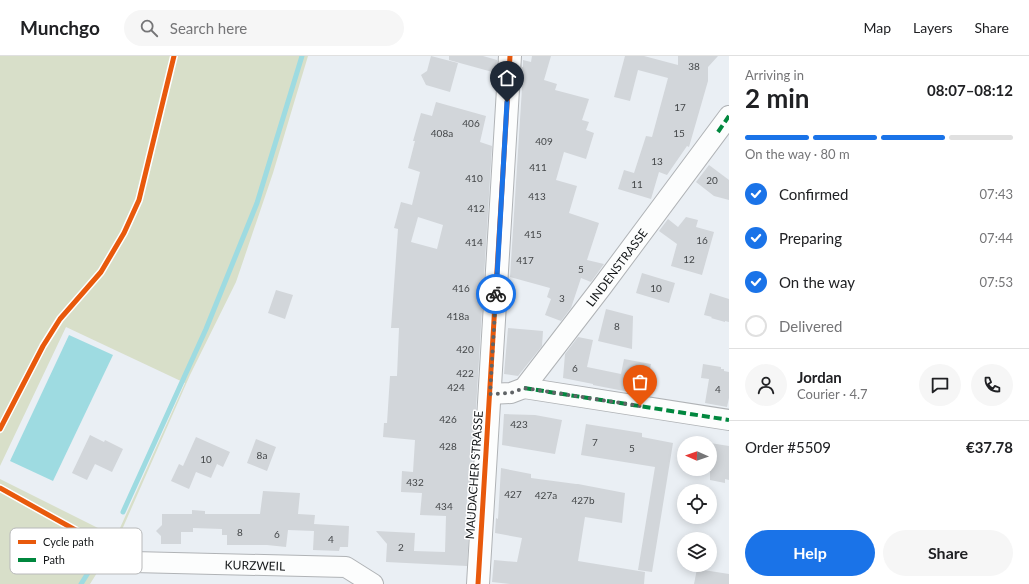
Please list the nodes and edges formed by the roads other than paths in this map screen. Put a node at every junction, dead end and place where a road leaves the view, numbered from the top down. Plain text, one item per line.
1 (510, 56) edge
2 (729, 116) edge
3 (524, 388) junction
4 (490, 394) junction
5 (729, 420) edge
6 (142, 562) edge
7 (373, 584) edge
8 (478, 584) edge

1 - 4 street, MAUDACHER STRASSE
2 - 3 street, LINDENSTRASSE
3 - 4 street
3 - 5 street
4 - 8 street, MAUDACHER STRASSE
6 - 7 street, KURZWEIL

